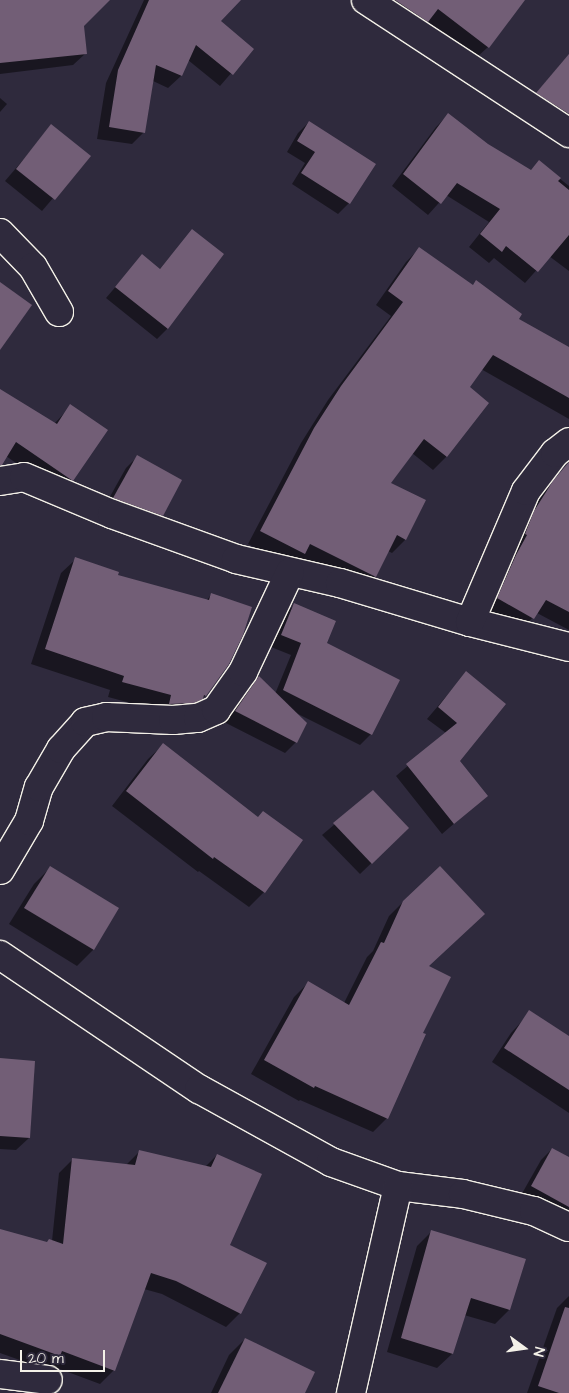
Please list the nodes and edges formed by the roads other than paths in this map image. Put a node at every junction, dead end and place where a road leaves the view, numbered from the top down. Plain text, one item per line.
1 (366, 0) edge
2 (569, 133) edge
3 (0, 233) edge
4 (59, 312) dead end
5 (569, 442) edge
6 (0, 482) edge
7 (290, 572) junction
8 (470, 622) junction
9 (569, 647) edge
10 (0, 870) edge
11 (0, 955) edge
12 (398, 1186) junction
13 (569, 1227) edge
14 (0, 1374) edge
15 (48, 1380) dead end
16 (351, 1393) edge

1 - 2 street
3 - 4 street
5 - 8 street
6 - 7 street
7 - 8 street
7 - 10 street
8 - 9 street
11 - 12 street
12 - 13 street
12 - 16 street
14 - 15 street

